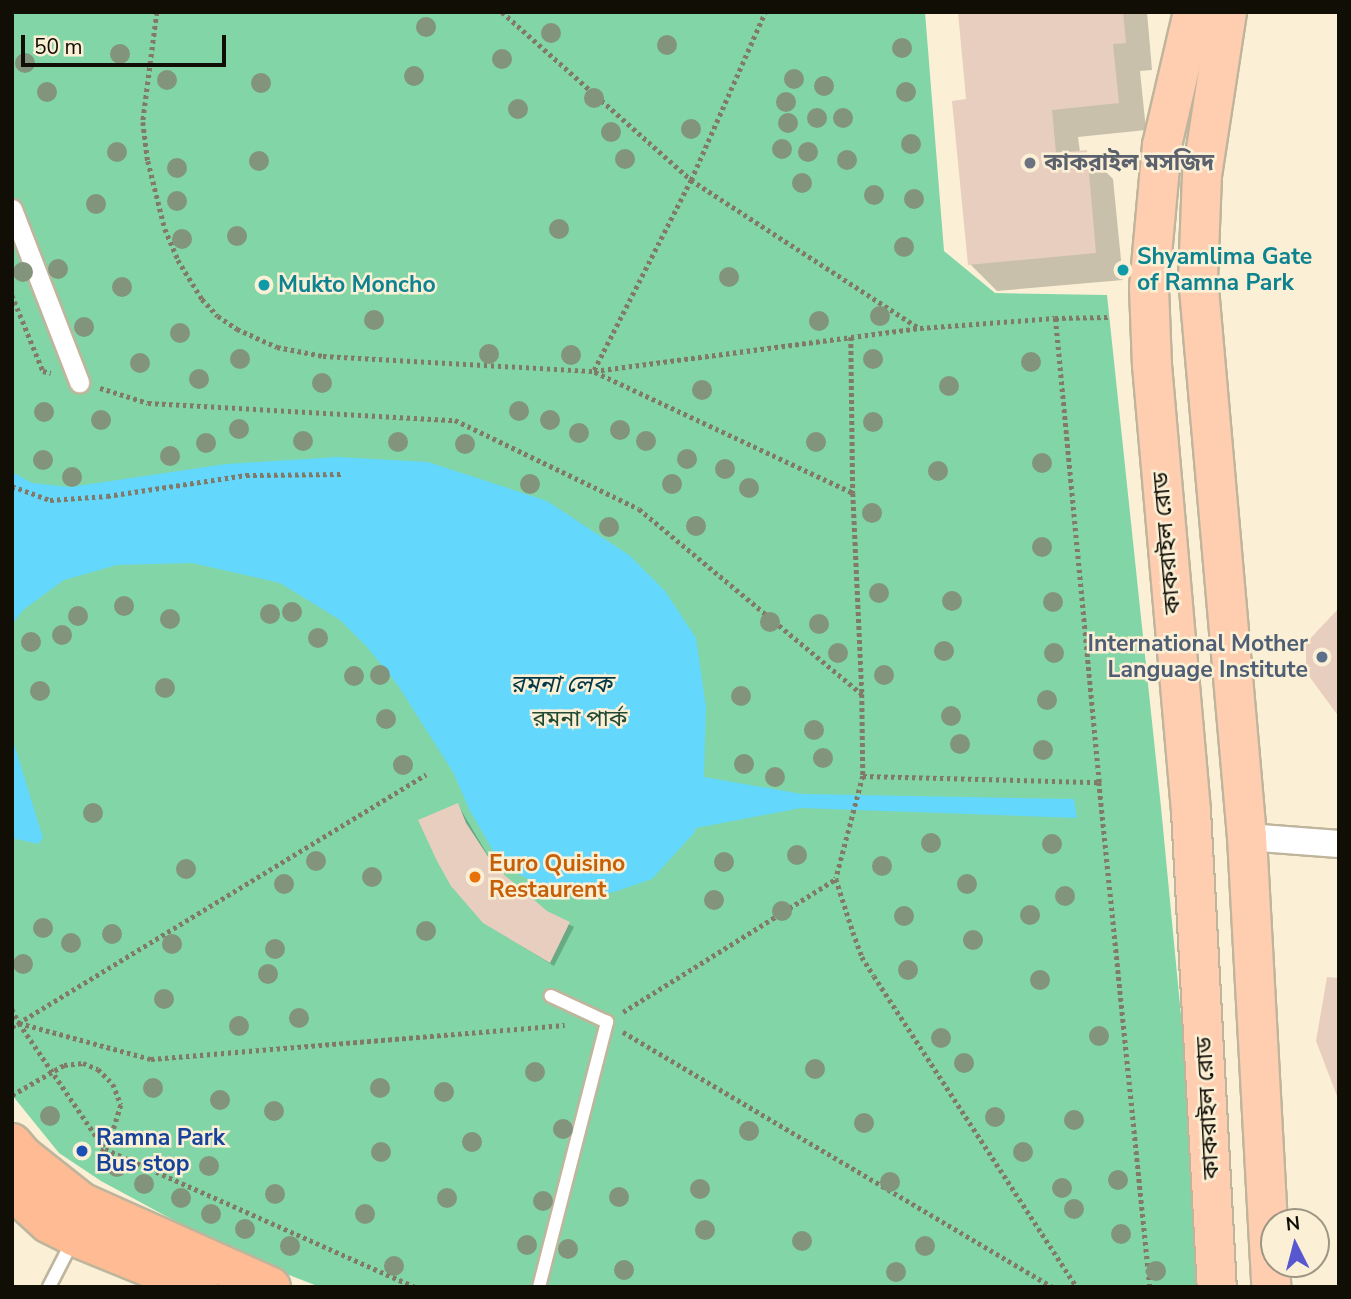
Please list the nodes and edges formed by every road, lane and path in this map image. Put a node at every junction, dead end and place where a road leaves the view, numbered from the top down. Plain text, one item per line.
1 (157, 12) edge
2 (502, 12) edge
3 (765, 12) edge
4 (1193, 12) edge
5 (1227, 12) edge
6 (691, 180) junction
7 (12, 209) edge
8 (12, 295) edge
9 (1109, 317) dead end
10 (1055, 318) junction
11 (920, 328) junction
12 (850, 337) junction
13 (594, 371) junction
14 (79, 382) junction
15 (341, 474) dead end
16 (12, 486) edge
17 (853, 492) junction
18 (862, 694) junction
19 (426, 774) dead end
20 (863, 776) junction
21 (1099, 782) junction
22 (1247, 837) junction
23 (1339, 844) edge
24 (836, 880) junction
25 (551, 996) dead end
26 (12, 1009) edge
27 (607, 1022) junction
28 (19, 1023) junction
29 (12, 1027) edge
30 (12, 1095) edge
31 (12, 1143) edge
32 (96, 1159) dead end
33 (12, 1190) edge
34 (68, 1221) junction
35 (48, 1287) edge
36 (198, 1287) edge
37 (271, 1287) edge
38 (415, 1287) edge
39 (539, 1287) edge
40 (1052, 1287) edge
41 (1077, 1287) edge
42 (1150, 1287) edge
43 (1217, 1287) edge
44 (1271, 1287) edge

1 - 13 path
2 - 6 path
3 - 6 path
4 - 43 main road, কাকরাইল রোড
5 - 22 main road
6 - 11 path
6 - 13 path
7 - 14 street
8 - 14 path
9 - 10 path
10 - 11 path
10 - 21 path
11 - 12 path
12 - 13 path
12 - 17 path
13 - 17 path
14 - 18 path
15 - 16 path
17 - 18 path
18 - 20 path
19 - 28 path
20 - 21 path
20 - 24 path
21 - 42 path
22 - 23 street
22 - 44 main road
24 - 27 path
24 - 41 path
25 - 27 lane
26 - 28 path
27 - 28 path
27 - 39 lane
27 - 40 path
28 - 29 path
28 - 38 path
30 - 32 path, bridge
31 - 34 highway
33 - 34 highway
34 - 35 lane
34 - 36 highway
34 - 37 highway

